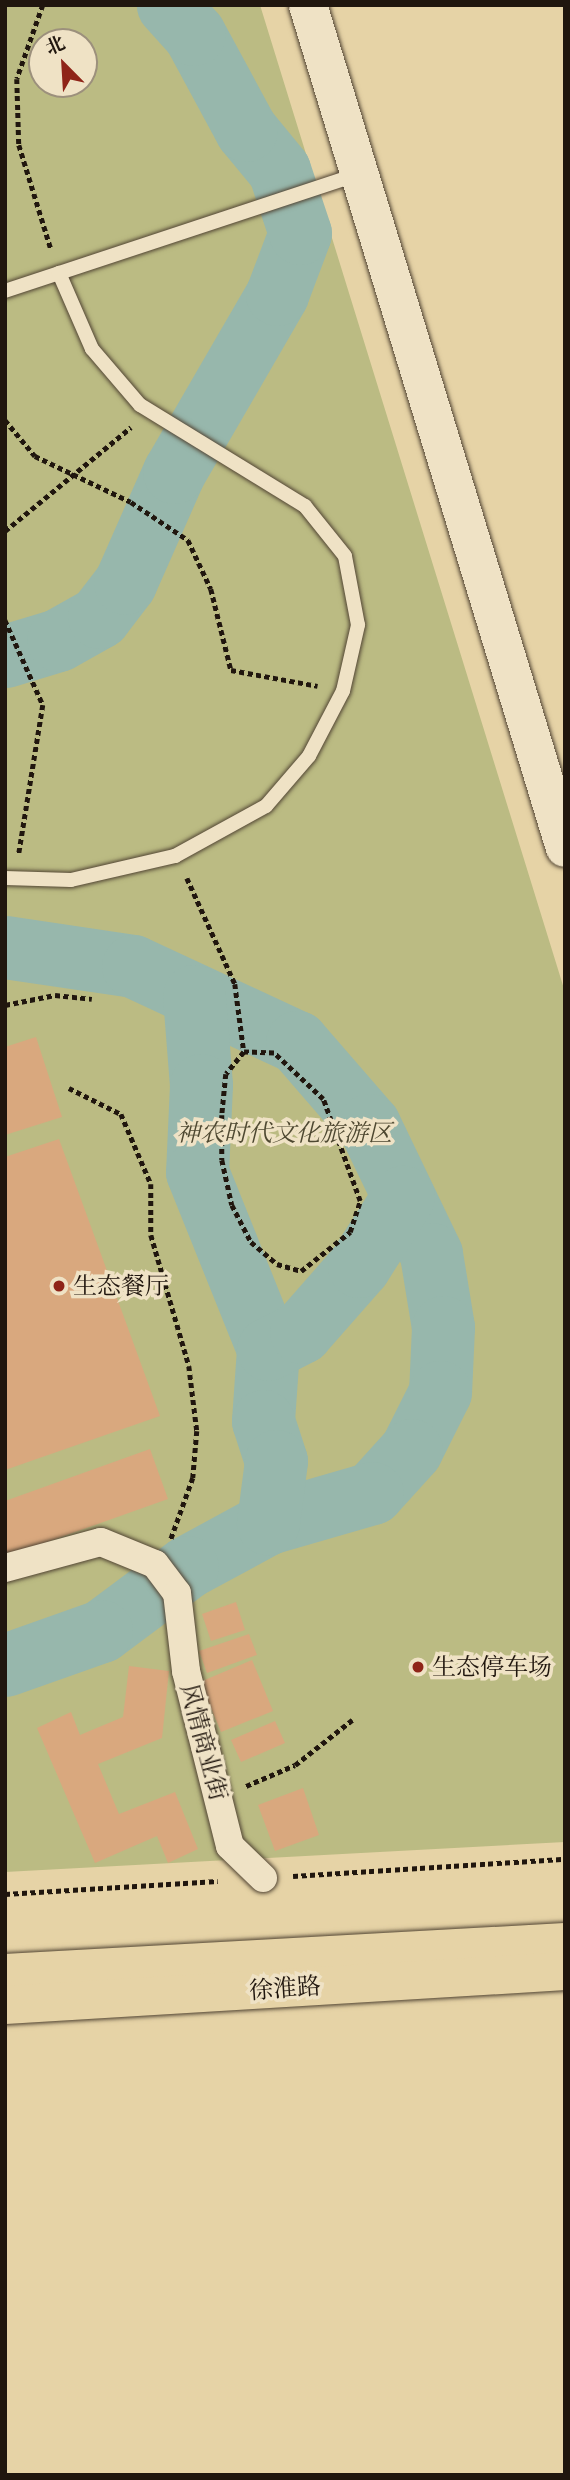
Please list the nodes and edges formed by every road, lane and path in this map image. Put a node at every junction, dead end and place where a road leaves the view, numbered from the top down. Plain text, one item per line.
1 (43, 5) edge
2 (308, 5) edge
3 (358, 174) junction
4 (59, 273) junction
5 (5, 291) edge
6 (141, 406) junction
7 (5, 420) edge
8 (77, 477) junction
9 (5, 531) edge
10 (5, 620) edge
11 (343, 691) junction
12 (565, 848) edge
13 (175, 856) junction
14 (10, 878) edge
15 (92, 999) dead end
16 (5, 1005) edge
17 (244, 1052) junction
18 (69, 1088) dead end
19 (155, 1564) junction
20 (5, 1568) edge
21 (352, 1720) dead end
22 (219, 1796) junction
23 (263, 1878) dead end
24 (565, 1942) edge
25 (565, 1970) edge
26 (5, 1973) edge
27 (5, 2005) edge

1 - 4 path
2 - 3 street
3 - 4 lane
3 - 12 street
4 - 5 lane
4 - 6 lane
6 - 8 path
6 - 11 lane
7 - 8 path
8 - 9 path
8 - 11 path
10 - 14 path
11 - 13 lane
13 - 14 lane
13 - 17 path
15 - 16 path
17 - 17 path
18 - 19 path
19 - 20 street
19 - 22 street, 风情商业街
21 - 22 path
22 - 23 street, 风情商业街
24 - 26 main road, 徐淮路
25 - 27 main road, 徐淮路

